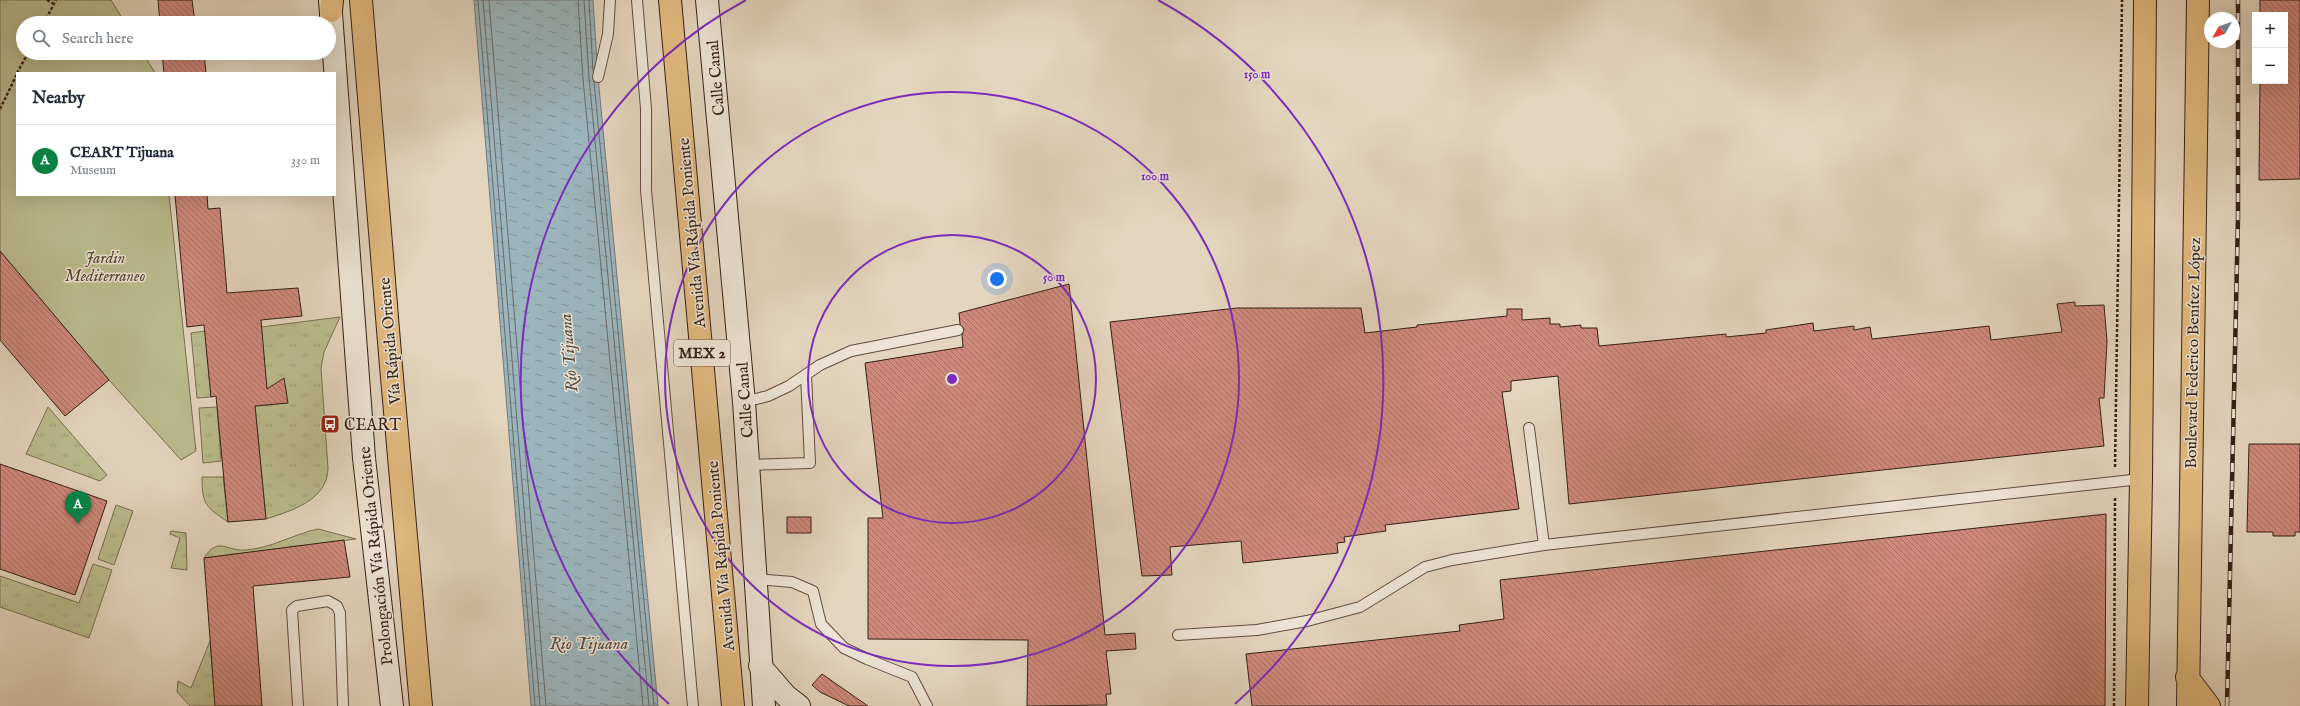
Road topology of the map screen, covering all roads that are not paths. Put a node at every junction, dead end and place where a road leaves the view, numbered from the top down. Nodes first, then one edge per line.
1 (361, 0) edge
2 (610, 0) edge
3 (637, 0) edge
4 (670, 0) edge
5 (707, 0) edge
6 (2145, 0) edge
7 (2198, 0) edge
8 (331, 4) edge
9 (332, 16) edge
10 (335, 60) edge
11 (336, 72) edge
12 (336, 73) edge
13 (598, 77) dead end
14 (958, 330) dead end
15 (806, 375) junction
16 (744, 402) junction
17 (1529, 428) dead end
18 (748, 465) junction
19 (2141, 479) junction
20 (1544, 545) junction
21 (755, 579) junction
22 (1178, 635) dead end
23 (760, 666) junction
24 (2188, 677) junction
25 (298, 706) edge
26 (343, 706) edge
27 (392, 706) edge
28 (421, 706) edge
29 (693, 706) edge
30 (733, 706) edge
31 (764, 706) edge
32 (799, 706) edge
33 (927, 706) edge
34 (2137, 706) edge
35 (2188, 706) edge
36 (2209, 706) edge

1 - 28 main road, Vía Rápida Oriente
2 - 13 lane
3 - 29 lane
4 - 30 main road, Avenida Vía Rápida Poniente / MEX 2
5 - 16 main road, Calle Canal
6 - 19 main road
7 - 24 main road, Boulevard Federico Benítez López
8 - 9 main road, Prolongación Vía Rápida Oriente
10 - 11 main road, Prolongación Vía Rápida Oriente
12 - 27 main road, Prolongación Vía Rápida Oriente
14 - 15 lane
15 - 16 lane
15 - 18 lane
16 - 18 main road, Calle Canal
17 - 20 lane
18 - 21 main road, Calle Canal
19 - 20 lane
19 - 34 main road
20 - 22 lane
21 - 23 main road, Calle Canal
21 - 33 lane
23 - 31 main road, Calle Canal
23 - 32 main road
24 - 35 main road, Boulevard Federico Benítez López
24 - 36 main road
25 - 26 lane

